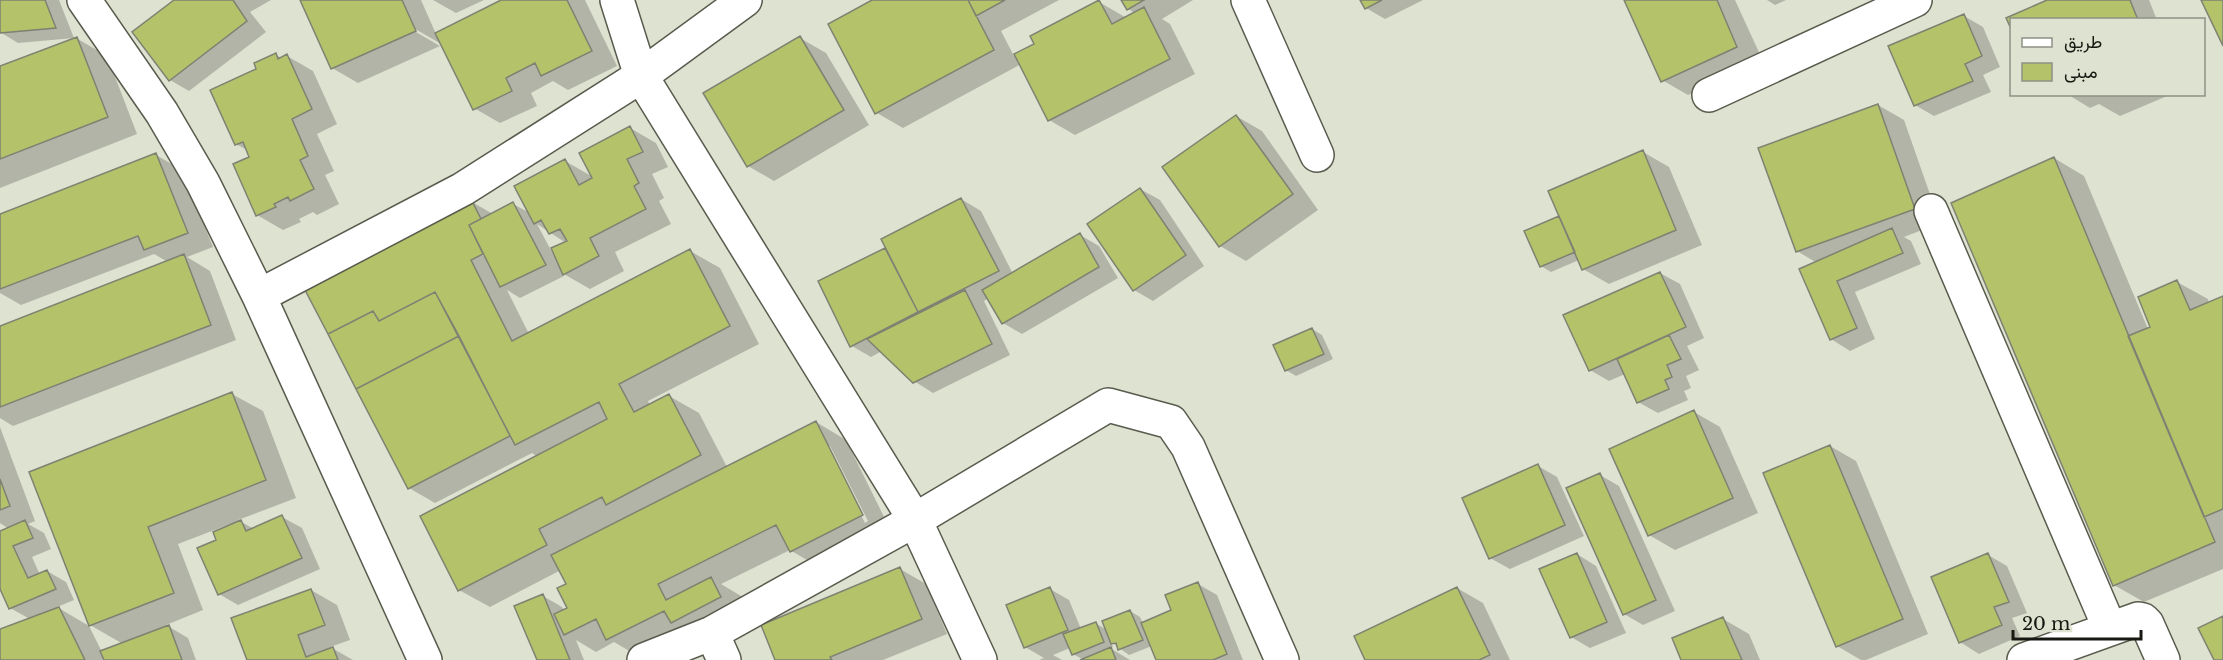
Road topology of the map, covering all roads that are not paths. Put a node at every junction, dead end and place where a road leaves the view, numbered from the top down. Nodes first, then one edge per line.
1 (84, 0) edge
2 (616, 0) edge
3 (745, 0) edge
4 (1248, 0) edge
5 (1915, 0) edge
6 (641, 76) junction
7 (1709, 95) dead end
8 (1317, 154) dead end
9 (1931, 212) dead end
10 (259, 296) junction
11 (915, 520) junction
12 (2110, 629) junction
13 (718, 647) edge
14 (425, 660) edge
15 (644, 660) edge
16 (980, 660) edge
17 (1282, 660) edge
18 (2024, 660) edge
19 (2163, 660) edge

1 - 10 street
2 - 6 street
3 - 6 street
4 - 8 street
5 - 7 street
6 - 10 street
6 - 11 street
9 - 12 street
10 - 14 street
11 - 13 street
11 - 16 street
11 - 17 street
12 - 18 street
12 - 19 street
13 - 15 street

